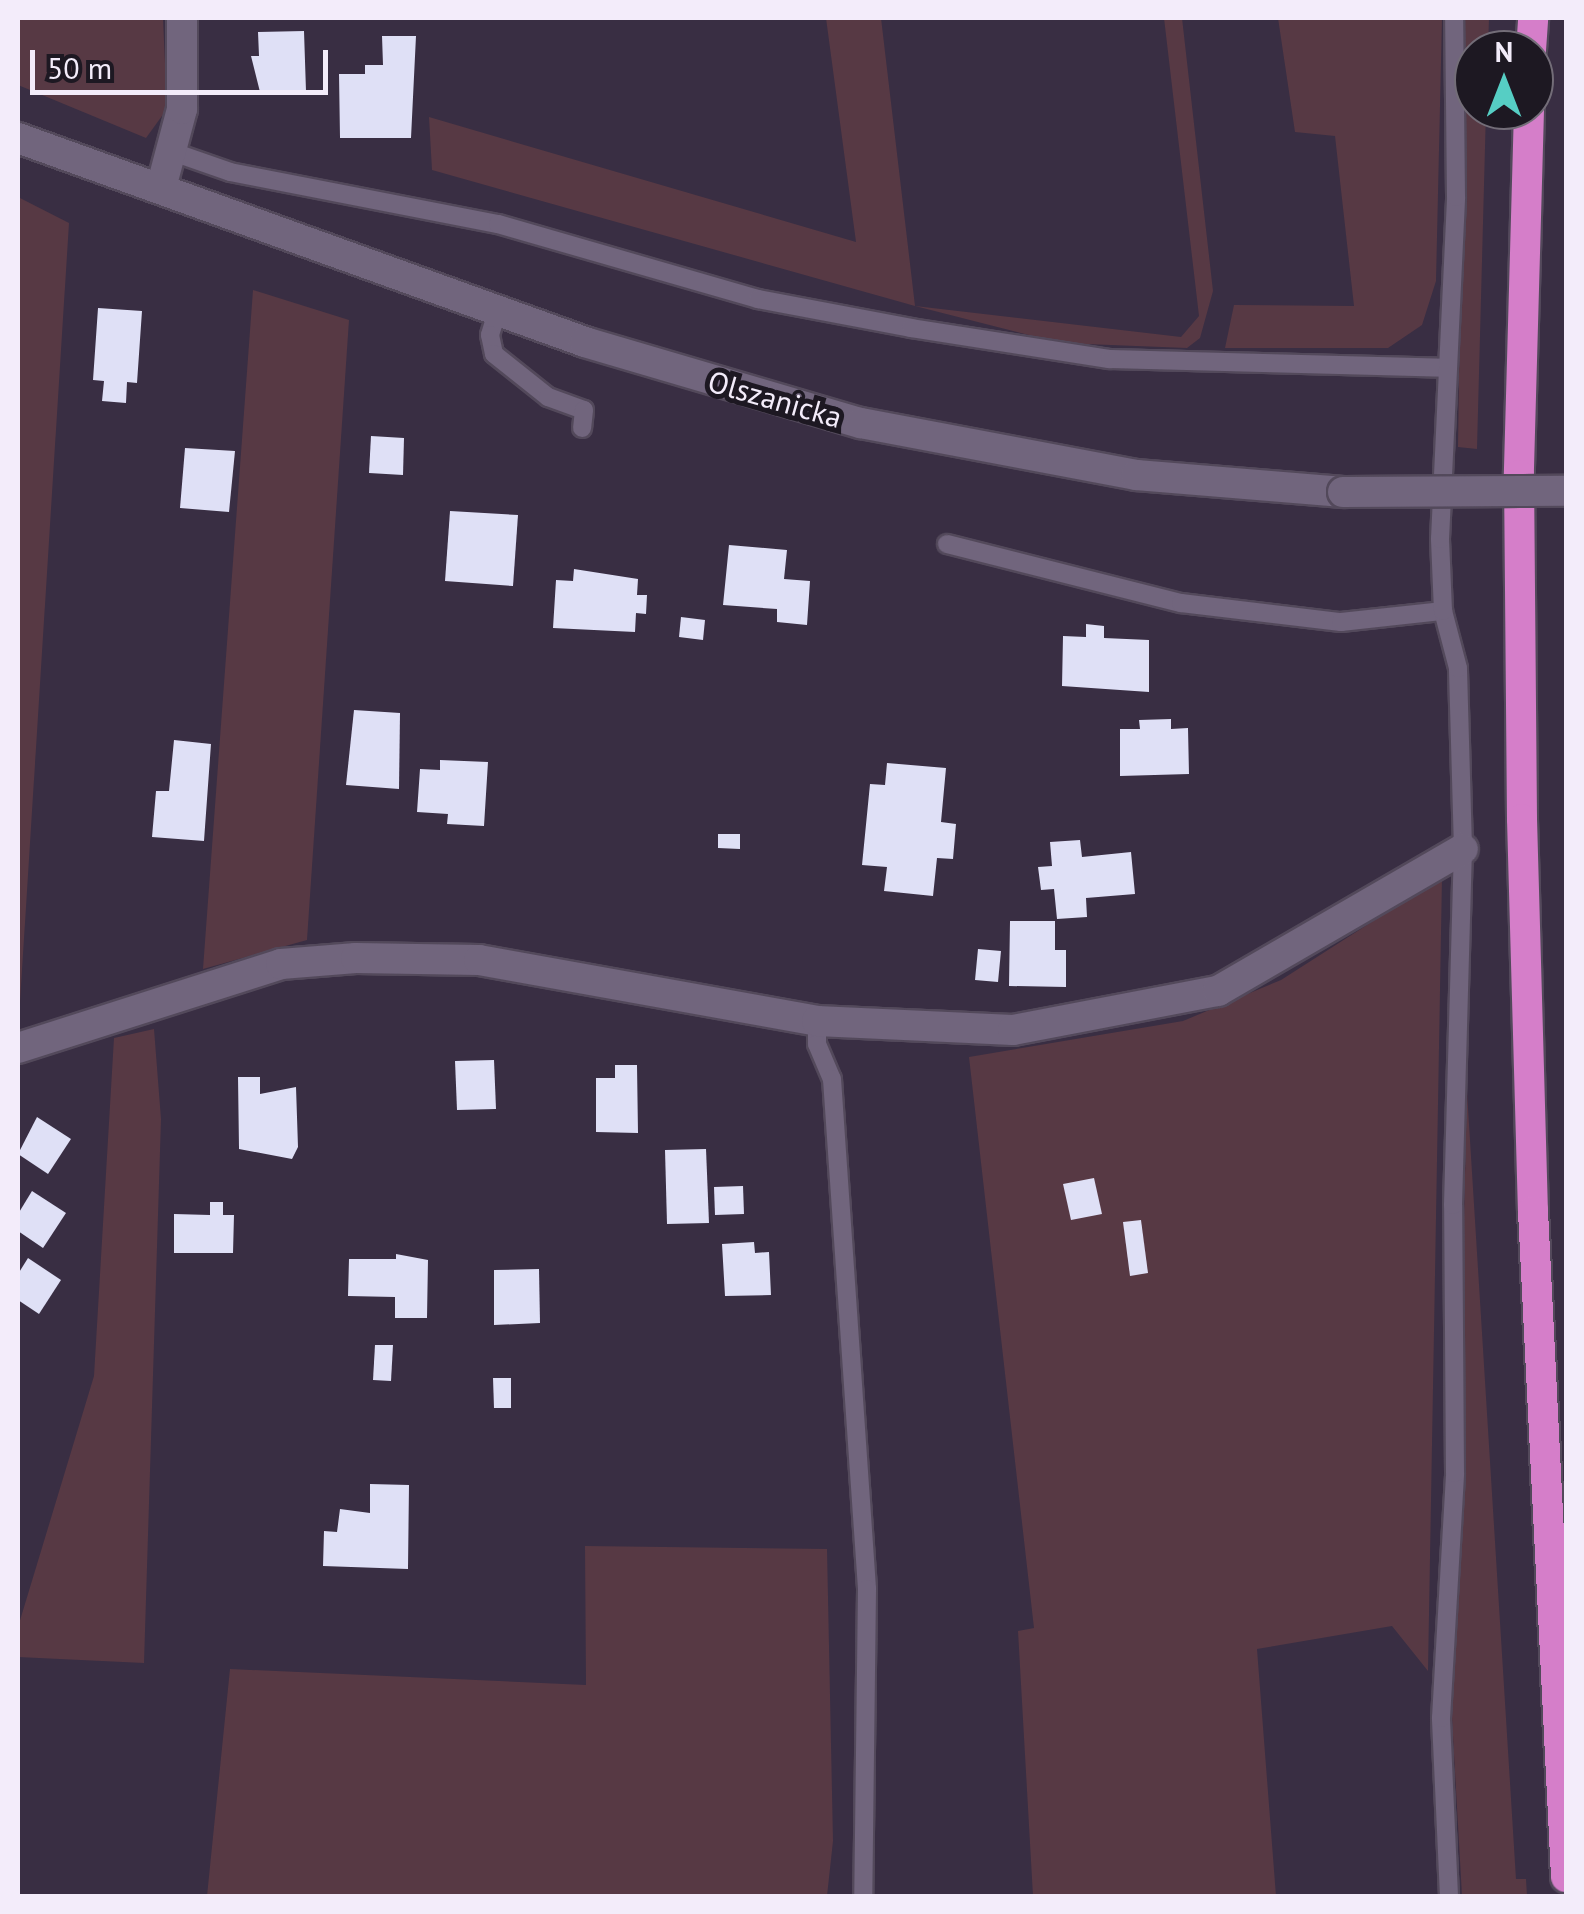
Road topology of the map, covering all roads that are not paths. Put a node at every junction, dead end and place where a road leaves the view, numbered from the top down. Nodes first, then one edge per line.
1 (182, 18) edge
2 (1454, 18) edge
3 (1528, 130) edge
4 (18, 138) edge
5 (173, 152) junction
6 (161, 188) junction
7 (496, 312) junction
8 (1445, 368) junction
9 (582, 428) dead end
10 (1566, 491) edge
11 (947, 544) dead end
12 (1442, 610) junction
13 (1463, 850) junction
14 (817, 1021) junction
15 (18, 1048) edge
16 (1566, 1877) edge
17 (864, 1896) edge
18 (1449, 1896) edge

1 - 5 street
2 - 8 lane
3 - 16 highway
4 - 6 street, Olszanicka
5 - 6 street
5 - 8 lane
6 - 7 street, Olszanicka
7 - 9 lane
7 - 10 street, Olszanicka, bridge
8 - 12 lane
11 - 12 lane
12 - 13 lane
13 - 14 street
13 - 18 lane
14 - 15 street
14 - 17 lane

